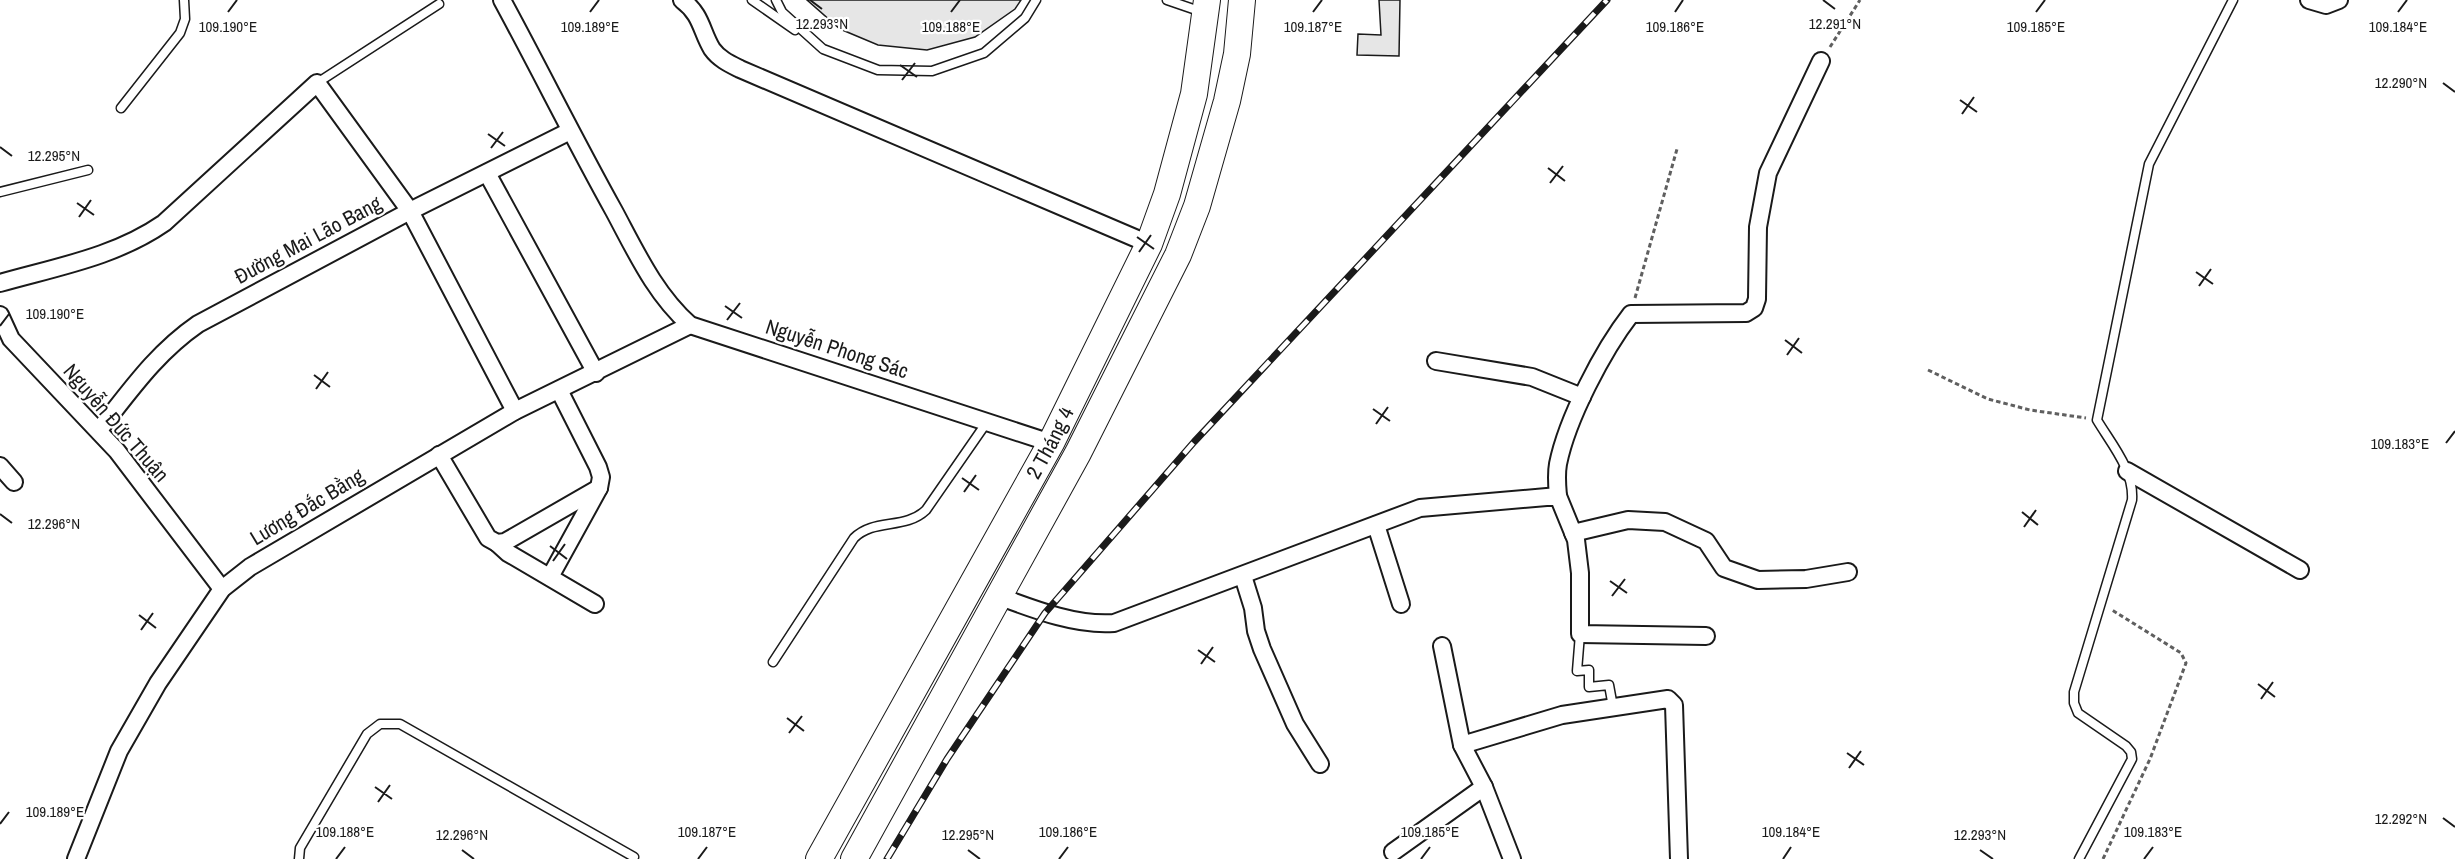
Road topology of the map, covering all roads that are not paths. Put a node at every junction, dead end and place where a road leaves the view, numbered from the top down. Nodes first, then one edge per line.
1 (184, 0) edge
2 (502, 0) edge
3 (682, 0) edge
4 (752, 0) edge
5 (776, 0) edge
6 (1036, 0) edge
7 (1167, 0) edge
8 (2232, 0) edge
9 (2309, 0) edge
10 (2339, 0) edge
11 (438, 4) dead end
12 (1206, 6) edge
13 (1241, 10) edge
14 (823, 49) junction
15 (1821, 61) road end
16 (317, 83) junction
17 (121, 108) dead end
18 (570, 131) junction
19 (88, 170) dead end
20 (487, 173) junction
21 (0, 192) edge
22 (410, 211) junction
23 (1149, 244) junction
24 (1178, 255) junction
25 (0, 283) edge
26 (0, 315) edge
27 (690, 325) junction
28 (1437, 361) dead end
29 (596, 373) junction
30 (559, 390) junction
31 (1582, 396) junction
32 (515, 411) junction
33 (987, 421) junction
34 (99, 430) junction
35 (1051, 443) junction
36 (1078, 453) junction
37 (439, 455) junction
38 (0, 466) edge
39 (2127, 471) junction
40 (14, 482) dead end
41 (599, 488) junction
42 (1558, 496) junction
43 (1376, 525) junction
44 (1573, 533) junction
45 (497, 543) junction
46 (2300, 570) dead end
47 (1848, 572) dead end
48 (1243, 576) junction
49 (550, 577) junction
50 (222, 589) junction
51 (998, 596) junction
52 (595, 604) dead end
53 (1401, 604) dead end
54 (1580, 634) junction
55 (1706, 636) dead end
56 (1442, 646) dead end
57 (773, 662) dead end
58 (1613, 707) junction
59 (1462, 746) junction
60 (1320, 764) dead end
61 (1484, 788) junction
62 (1393, 852) dead end
63 (634, 857) dead end
64 (76, 859) edge
65 (299, 859) edge
66 (819, 859) edge
67 (854, 859) edge
68 (1512, 859) edge
69 (1679, 859) edge
70 (2079, 859) edge

1 - 17 lane
2 - 18 street, Nguyễn Phong Sác
3 - 23 street
4 - 14 lane
5 - 14 lane
6 - 14 lane
7 - 12 lane
8 - 39 lane
9 - 10 street
11 - 16 lane
12 - 13 main road
12 - 23 main road, 2 Tháng 4
13 - 24 main road, 2 Tháng 4
15 - 31 street
16 - 22 street
16 - 25 street
18 - 20 street, Đường Mai Lão Bang
18 - 27 street, Nguyễn Phong Sác
19 - 21 lane
20 - 22 street, Đường Mai Lão Bang
20 - 29 street
22 - 32 street
22 - 34 street, Đường Mai Lão Bang
23 - 24 main road
23 - 35 main road, 2 Tháng 4
24 - 36 main road, 2 Tháng 4
26 - 34 street, Nguyễn Đức Thuận
27 - 29 street, Lương Đắc Bằng
27 - 33 street, Nguyễn Phong Sác
28 - 31 street
29 - 30 street, Lương Đắc Bằng
30 - 32 street, Lương Đắc Bằng
30 - 41 street
31 - 42 street
32 - 37 street, Lương Đắc Bằng
33 - 35 street, Nguyễn Phong Sác
33 - 57 lane
34 - 50 street, Nguyễn Đức Thuận
35 - 36 main road
35 - 66 main road, 2 Tháng 4
36 - 51 main road, 2 Tháng 4
37 - 45 street
37 - 50 street, Lương Đắc Bằng
38 - 40 street
39 - 46 street
39 - 70 lane
41 - 45 street
41 - 49 street
42 - 43 street
42 - 44 street
43 - 48 street
43 - 53 street
44 - 47 street
44 - 54 street
45 - 49 street
48 - 51 street
48 - 60 street
49 - 52 street
50 - 64 street, Lương Đắc Bằng
51 - 67 main road, 2 Tháng 4
54 - 55 street
54 - 58 lane
56 - 59 street
58 - 59 street
58 - 69 street
59 - 61 street
61 - 62 street
61 - 68 street
63 - 65 lane

